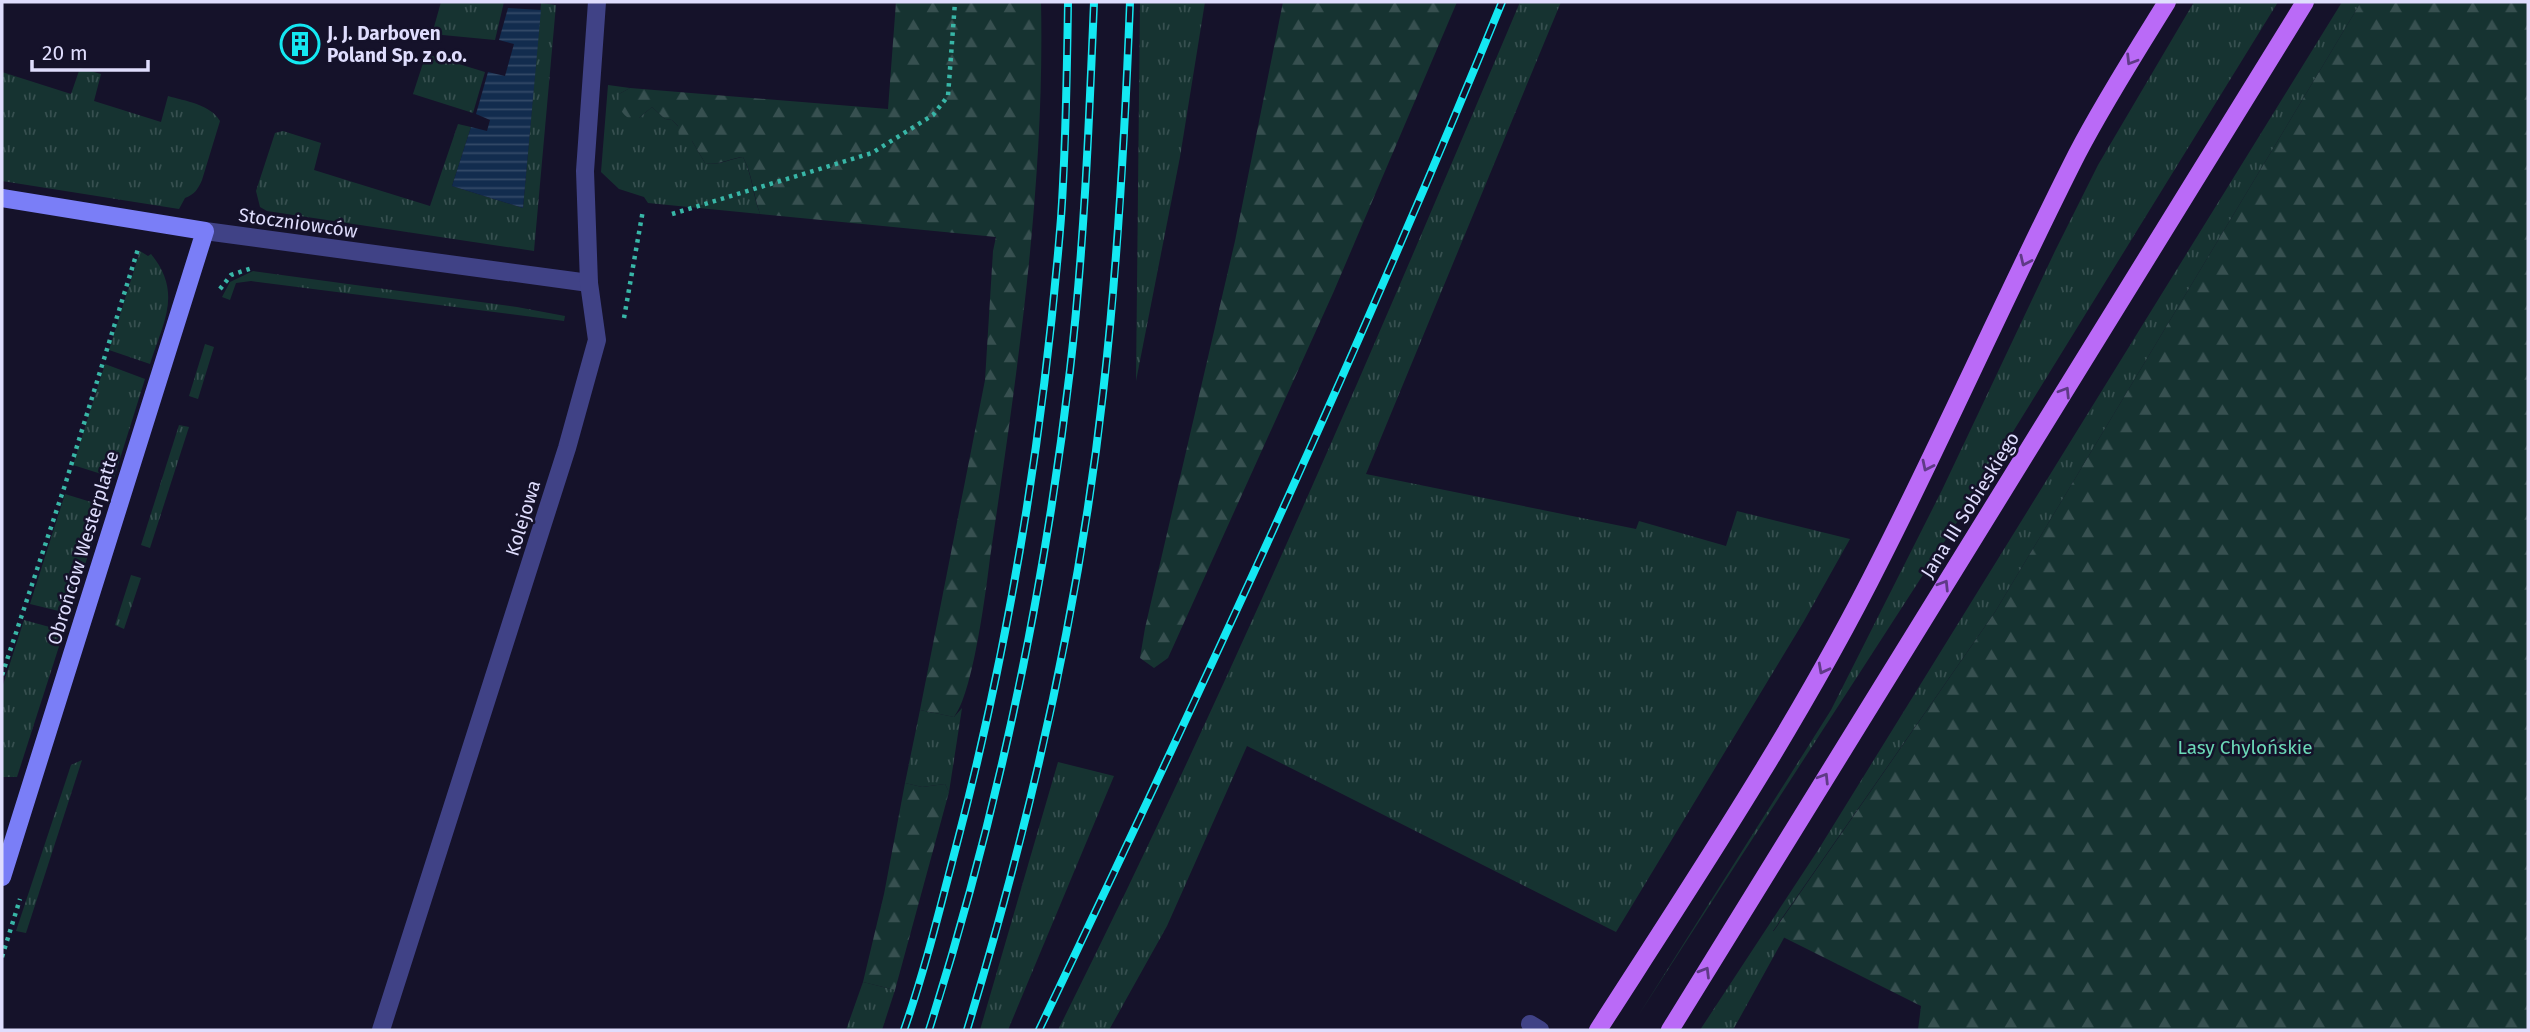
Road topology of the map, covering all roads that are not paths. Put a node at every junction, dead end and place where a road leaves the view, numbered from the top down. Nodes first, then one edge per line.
1 (597, 2) edge
2 (2167, 2) edge
3 (2305, 2) edge
4 (2, 198) edge
5 (205, 231) junction
6 (589, 283) junction
7 (2, 877) edge
8 (381, 1030) edge
9 (1598, 1030) edge
10 (1670, 1030) edge

1 - 6 street, Kolejowa
2 -> 9 main road
10 -> 3 main road, Jana III Sobieskiego
4 - 5 street, Stoczniowców
5 - 6 street, Stoczniowców
5 - 7 street, Obrońców Westerplatte
6 - 8 street, Kolejowa

